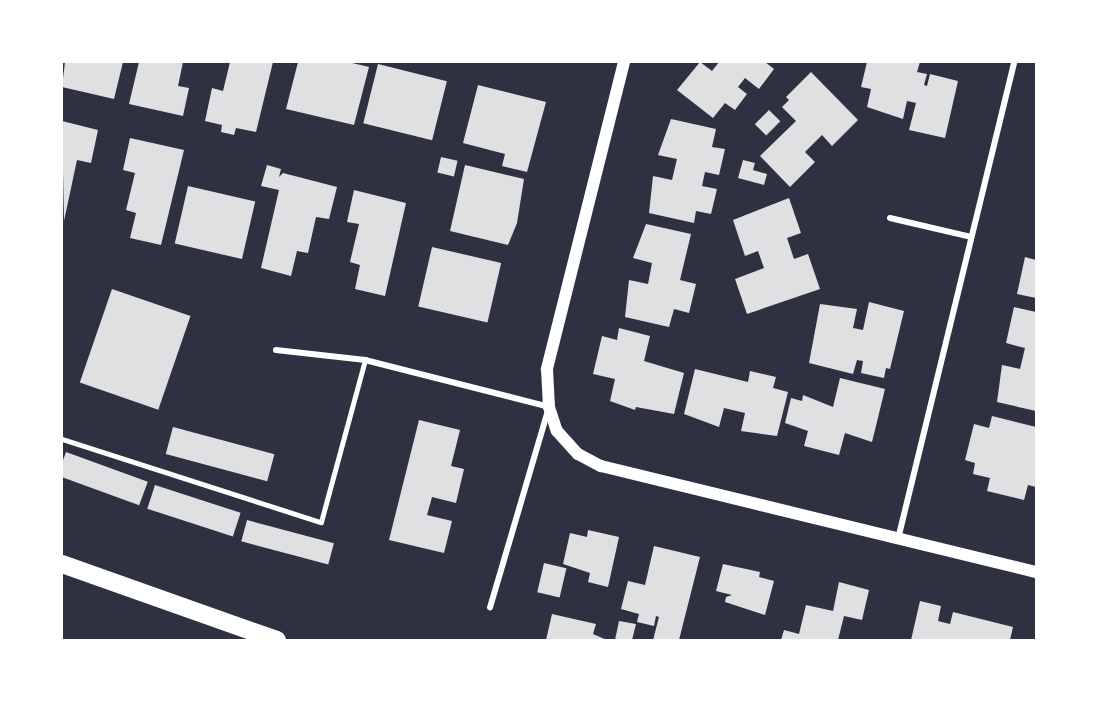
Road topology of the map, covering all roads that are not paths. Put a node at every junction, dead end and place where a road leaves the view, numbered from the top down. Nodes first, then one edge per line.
1 (624, 62) edge
2 (1014, 62) edge
3 (890, 218) dead end
4 (971, 237) junction
5 (276, 350) dead end
6 (365, 360) junction
7 (549, 407) junction
8 (62, 439) edge
9 (898, 541) junction
10 (62, 564) edge
11 (1036, 572) edge
12 (490, 608) dead end
13 (276, 640) edge

1 - 7 main road
2 - 4 street
3 - 4 street
4 - 9 street
5 - 6 street
6 - 7 street
6 - 8 lane
7 - 9 main road
7 - 12 street
9 - 11 main road
10 - 13 highway

